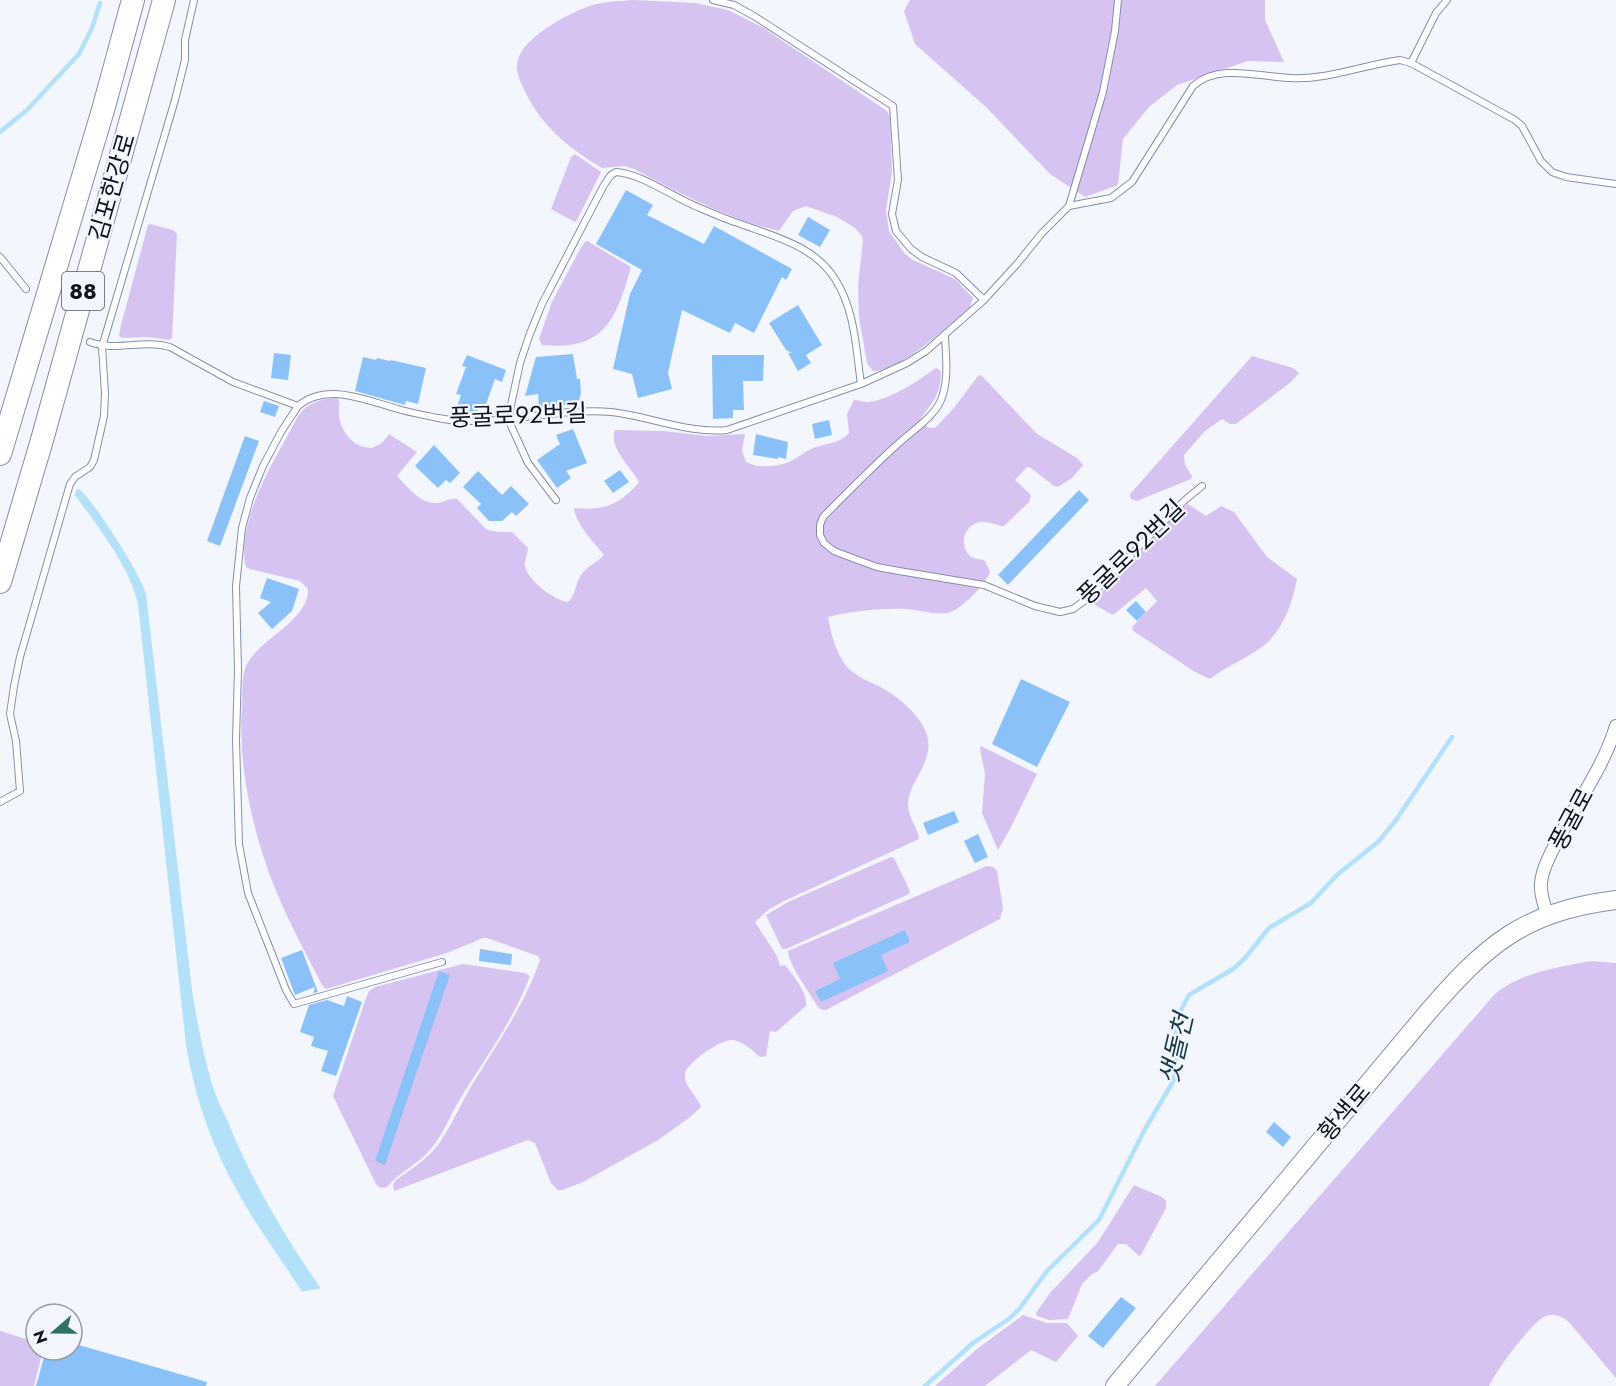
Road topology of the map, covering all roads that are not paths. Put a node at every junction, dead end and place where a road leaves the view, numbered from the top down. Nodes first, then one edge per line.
1 (134, 0) edge
2 (164, 0) edge
3 (194, 0) edge
4 (713, 0) edge
5 (1118, 0) edge
6 (1447, 0) edge
7 (1411, 63) junction
8 (1616, 184) edge
9 (1069, 206) junction
10 (0, 257) edge
11 (26, 289) dead end
12 (984, 300) junction
13 (945, 336) junction
14 (90, 342) dead end
15 (102, 347) junction
16 (861, 384) junction
17 (298, 406) junction
18 (508, 419) junction
19 (0, 454) edge
20 (1202, 486) dead end
21 (556, 500) dead end
22 (0, 582) edge
23 (1616, 726) edge
24 (0, 802) edge
25 (1616, 900) edge
26 (1547, 915) junction
27 (442, 962) dead end
28 (1115, 1386) edge

1 - 19 highway, 김포한강로 / 88
2 - 22 highway, 김포한강로 / 88
3 - 15 lane
4 - 12 lane
5 - 9 lane
6 - 7 lane
7 - 8 lane
7 - 9 lane
9 - 12 lane, 풍굴로92번길
10 - 11 lane
12 - 13 lane, 풍굴로92번길
13 - 16 lane, 풍굴로92번길
13 - 20 lane, 풍굴로92번길
14 - 15 lane
15 - 17 lane
15 - 24 lane
16 - 18 lane, 풍굴로92번길
16 - 18 lane
17 - 18 lane, 풍굴로92번길
17 - 27 lane
18 - 21 lane
23 - 26 street, 풍굴로
25 - 26 street, 황색로
26 - 28 street, 황색로

